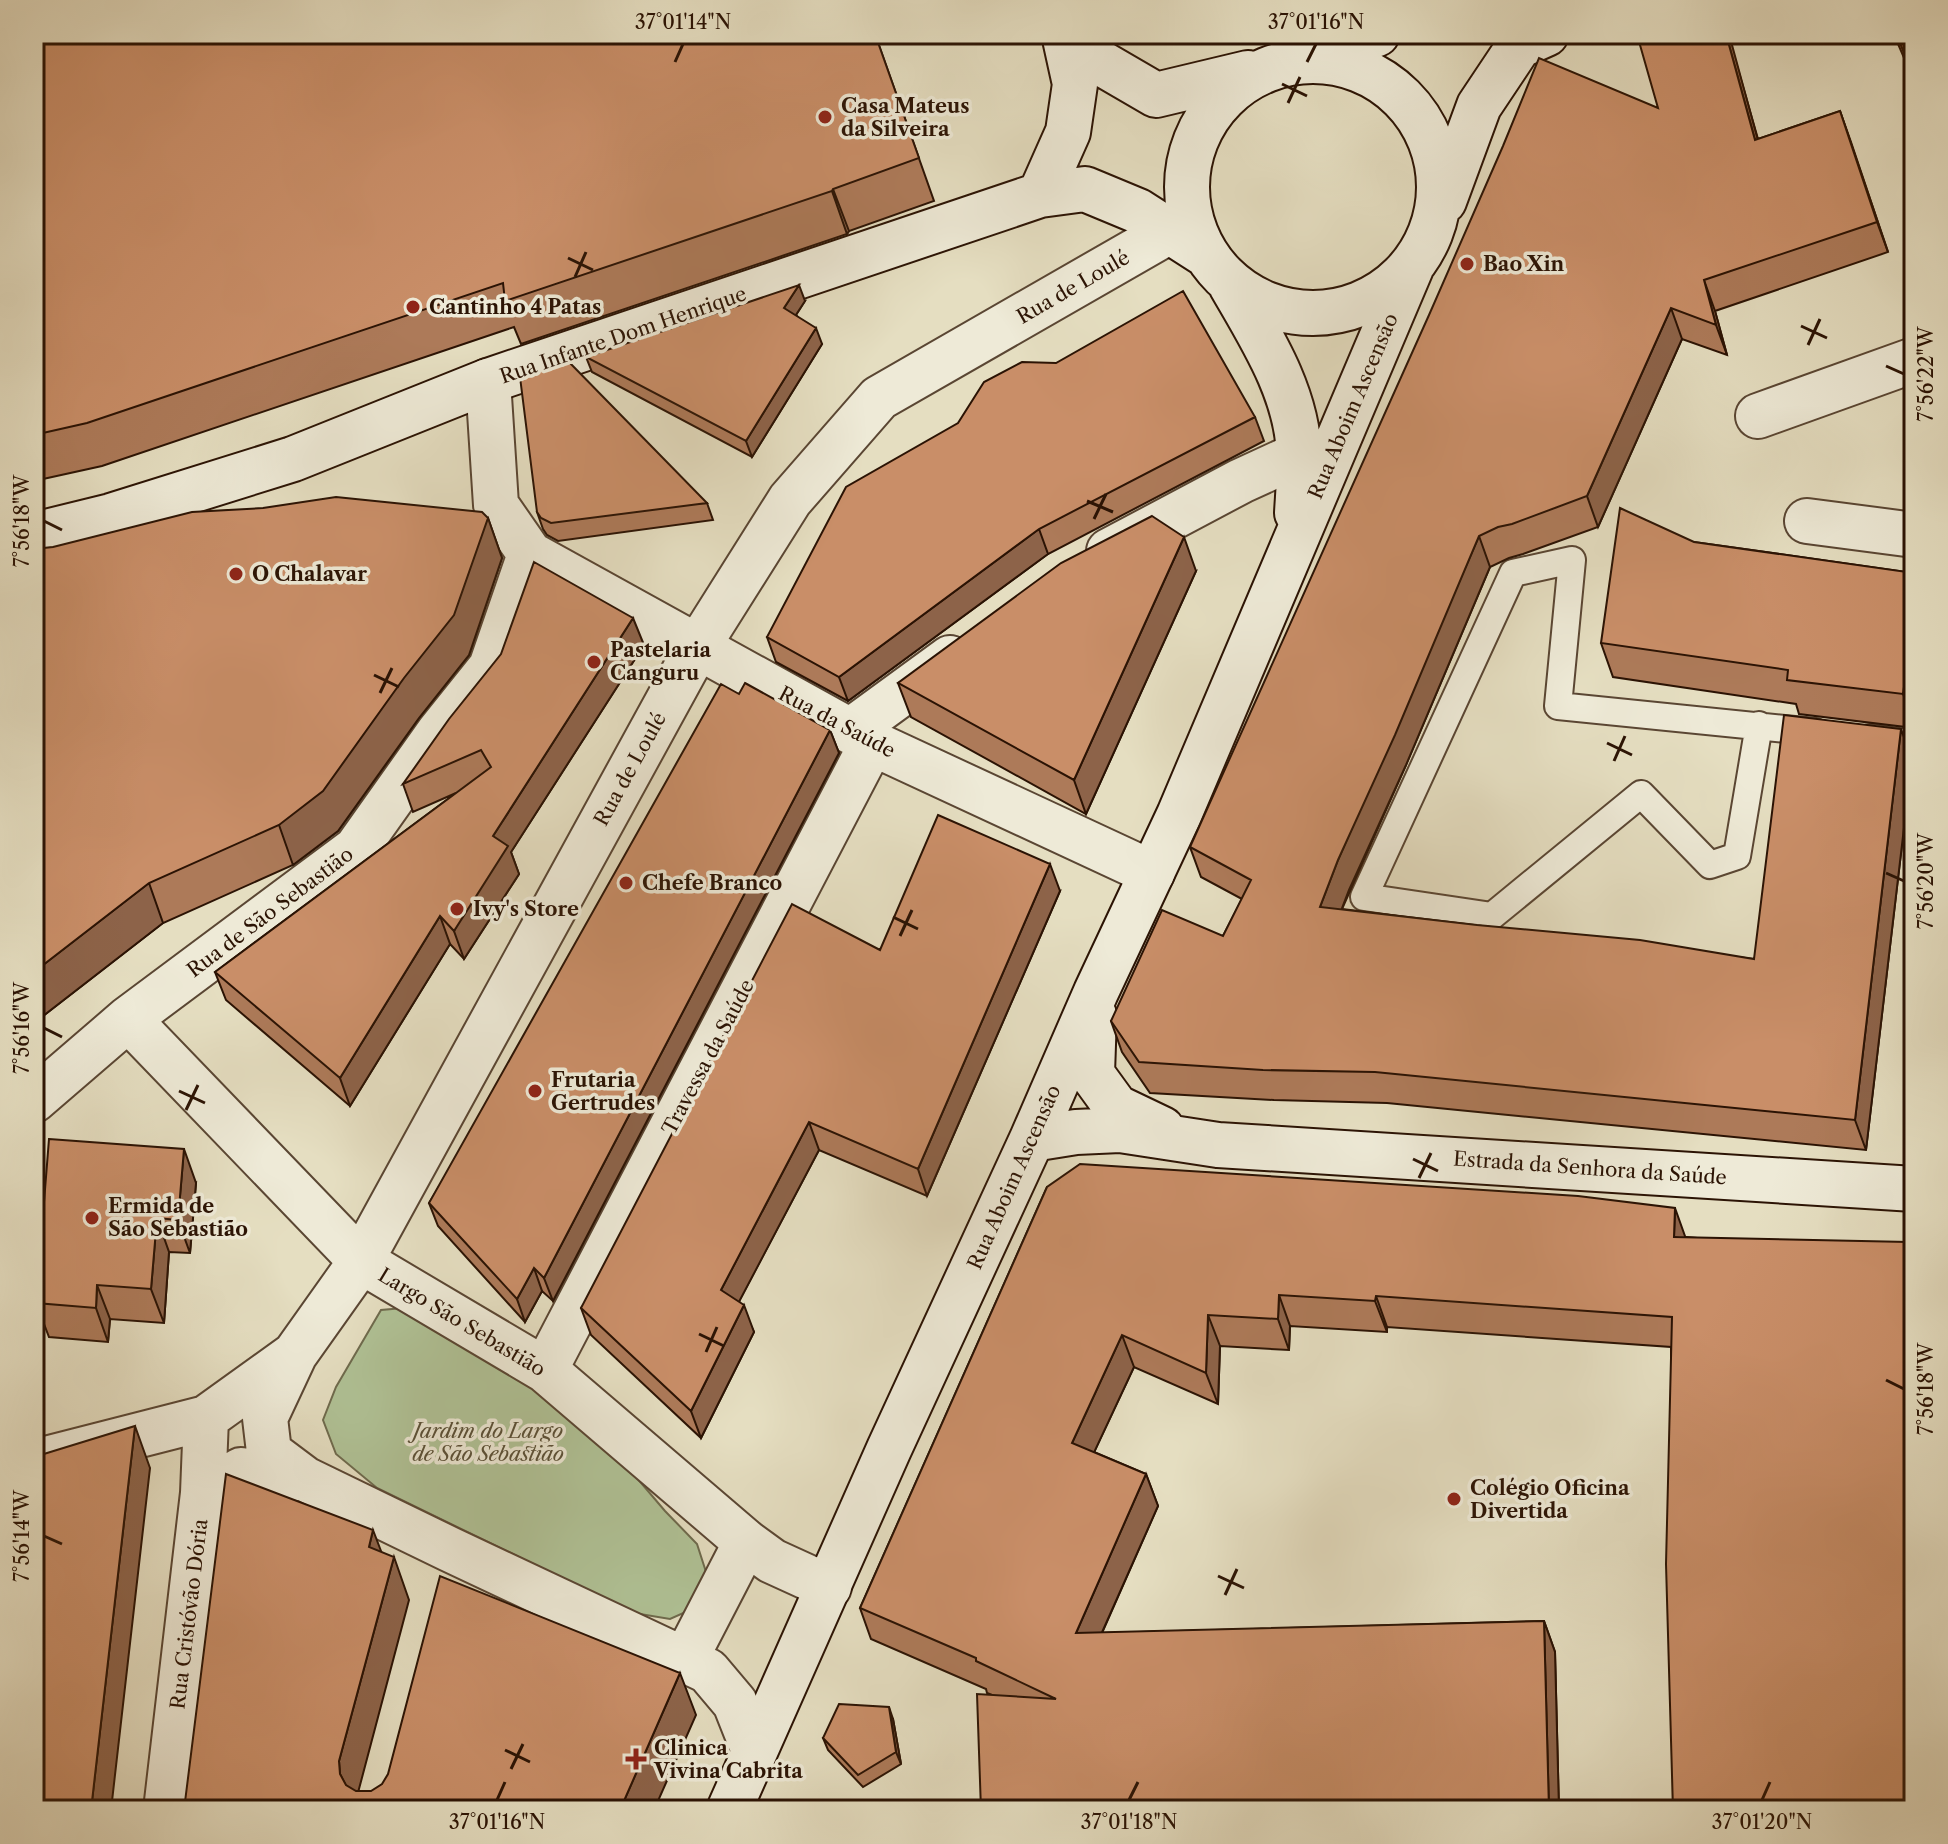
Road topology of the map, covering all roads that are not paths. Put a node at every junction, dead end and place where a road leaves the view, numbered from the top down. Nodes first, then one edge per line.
1 (1064, 34) edge
2 (1073, 34) edge
3 (1377, 34) edge
4 (1546, 34) edge
5 (1294, 62) junction
6 (1040, 195) junction
7 (1422, 251) junction
8 (1202, 256) junction
9 (1914, 360) edge
10 (488, 381) junction
11 (1758, 416) dead end
12 (1300, 454) junction
13 (1807, 521) dead end
14 (34, 535) edge
15 (1914, 535) edge
16 (1295, 544) junction
17 (530, 554) junction
18 (1074, 569) edge
19 (984, 633) edge
20 (698, 646) junction
21 (1759, 725) junction
22 (861, 737) junction
23 (1914, 744) edge
24 (1152, 873) junction
25 (1096, 992) junction
26 (128, 1019) junction
27 (34, 1100) edge
28 (1032, 1139) junction
29 (1218, 1145) junction
30 (1914, 1189) edge
31 (361, 1261) junction
32 (295, 1354) junction
33 (545, 1370) junction
34 (206, 1418) junction
35 (34, 1462) edge
36 (305, 1479) junction
37 (203, 1493) junction
38 (746, 1542) junction
39 (829, 1587) junction
40 (685, 1660) junction
41 (754, 1751) junction
42 (166, 1810) edge
43 (729, 1810) edge

1 - 6 street
2 - 5 street
3 - 5 street
4 - 7 street
5 - 7 street
5 - 8 street
6 - 8 street, Rua Infante Dom Henrique
6 - 10 street, Rua Infante Dom Henrique
7 - 8 street
7 - 16 street, Rua Aboim Ascensão
8 - 12 street, Rua Aboim Ascensão
8 - 20 street, Rua de Loulé
9 - 11 street
10 - 14 street, Rua Infante Dom Henrique
10 - 17 street
12 - 16 street, Rua Aboim Ascensão
12 - 18 street
13 - 15 street
16 - 24 street, Rua Aboim Ascensão
17 - 20 street, Rua da Saúde
17 - 26 street, Rua de São Sebastião
19 - 22 street
20 - 22 street, Rua da Saúde
20 - 31 street, Rua de Loulé
21 - 21 lane
21 - 23 lane
22 - 24 street, Rua da Saúde
22 - 33 street, Travessa da Saúde
24 - 25 street, Rua Aboim Ascensão
25 - 28 street, Rua Aboim Ascensão
25 - 29 street
26 - 27 street, Rua de São Sebastião
26 - 31 street, Largo São Sebastião
28 - 29 street
28 - 39 street, Rua Aboim Ascensão
29 - 30 street, Estrada da Senhora da Saúde
31 - 32 street, Rua de Loulé
31 - 33 street, Largo São Sebastião
32 - 34 street, Rua de Loulé
32 - 36 street
33 - 38 street, Largo São Sebastião
34 - 35 street
34 - 37 street, Rua Cristóvão Dória
36 - 37 street
36 - 40 street
37 - 42 street, Rua Cristóvão Dória
38 - 39 street, Largo São Sebastião
38 - 40 street
39 - 41 street, Rua Aboim Ascensão
40 - 41 street
41 - 43 street, Rua Aboim Ascensão

